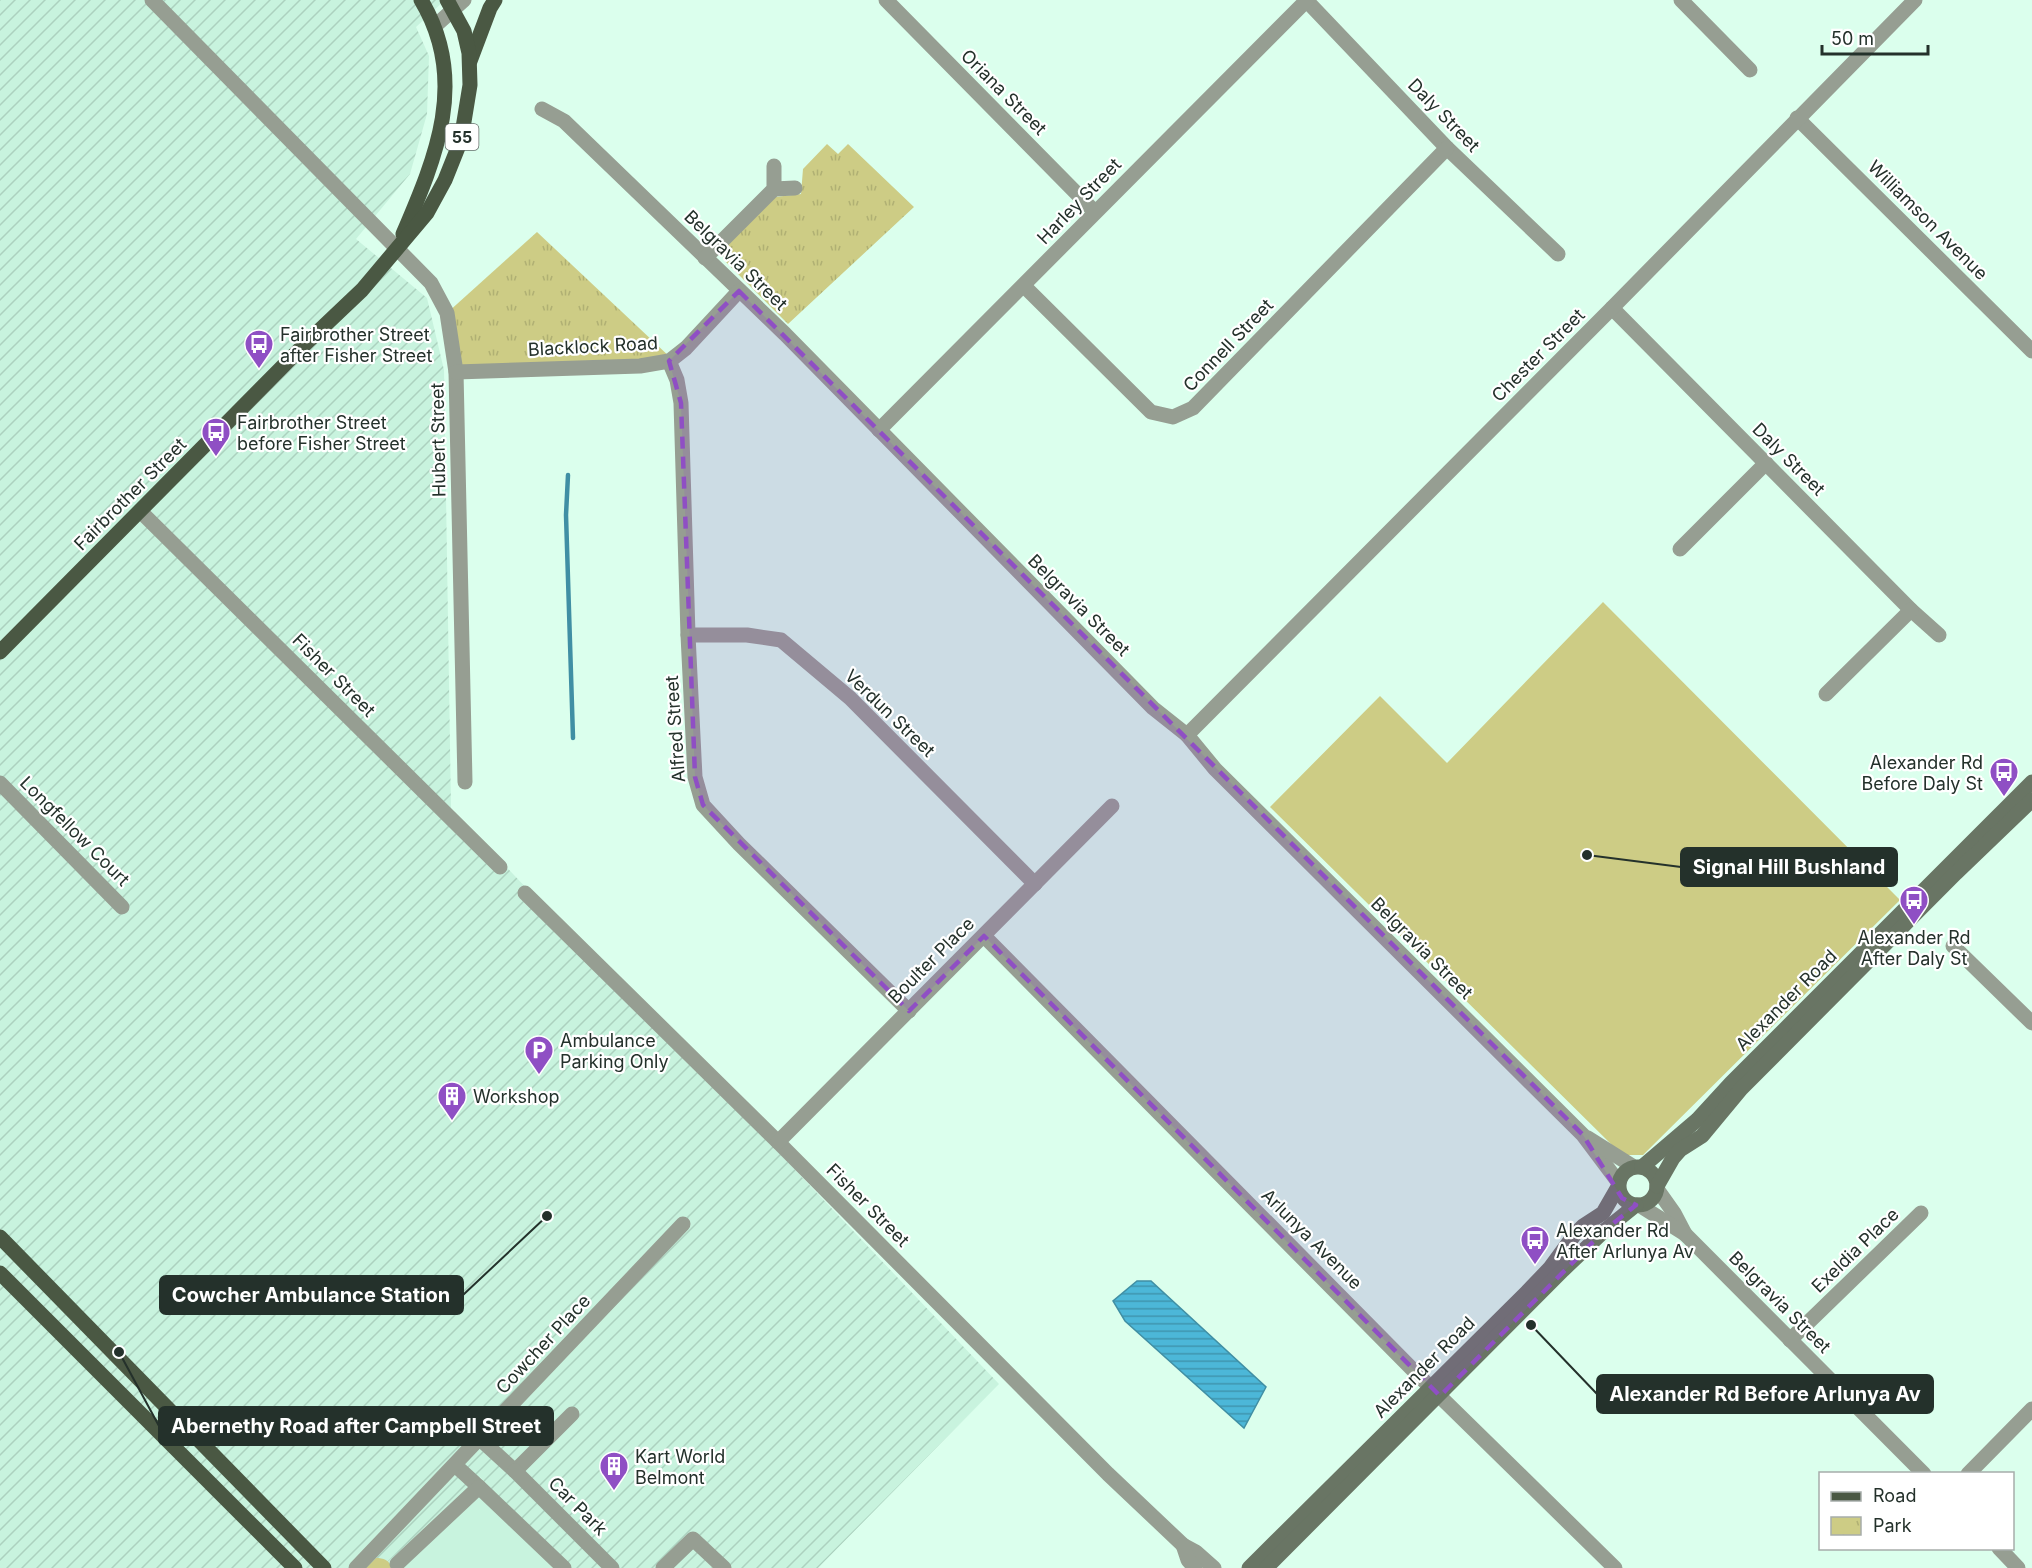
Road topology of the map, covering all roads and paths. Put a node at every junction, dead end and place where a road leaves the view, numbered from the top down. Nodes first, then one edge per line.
1 (152, 0) edge
2 (421, 0) edge
3 (495, 0) edge
4 (886, 0) edge
5 (1307, 0) edge
6 (1681, 0) edge
7 (1915, 0) edge
8 (455, 3) edge
9 (435, 26) junction
10 (469, 64) junction
11 (1750, 70) dead end
12 (542, 109) dead end
13 (1797, 118) junction
14 (1447, 148) junction
15 (774, 166) dead end
16 (795, 188) dead end
17 (774, 189) junction
18 (1095, 212) junction
19 (397, 248) junction
20 (1558, 254) dead end
21 (705, 258) junction
22 (1024, 285) junction
23 (740, 291) junction
24 (1612, 308) junction
25 (2032, 351) edge
26 (669, 362) junction
27 (456, 372) junction
28 (879, 430) junction
29 (1766, 463) junction
30 (140, 511) junction
31 (1680, 549) dead end
32 (1911, 610) junction
33 (688, 634) junction
34 (1939, 635) dead end
35 (0, 652) edge
36 (1826, 694) dead end
37 (1187, 735) junction
38 (465, 782) dead end
39 (2032, 782) edge
40 (0, 783) edge
41 (2032, 800) edge
42 (1112, 806) dead end
43 (500, 867) dead end
44 (1035, 884) junction
45 (525, 893) dead end
46 (122, 907) dead end
47 (984, 936) junction
48 (1953, 946) dead end
49 (909, 1011) junction
50 (2032, 1023) edge
51 (1583, 1135) junction
52 (778, 1142) junction
53 (1638, 1167) junction
54 (1618, 1185) junction
55 (1657, 1188) junction
56 (1637, 1205) junction
57 (1921, 1213) dead end
58 (683, 1224) dead end
59 (1685, 1234) junction
60 (0, 1237) edge
61 (0, 1273) edge
62 (1790, 1340) junction
63 (1435, 1391) junction
64 (2032, 1408) edge
65 (572, 1414) dead end
66 (480, 1439) junction
67 (455, 1465) junction
68 (515, 1471) junction
69 (1923, 1472) edge
70 (1969, 1472) edge
71 (479, 1487) junction
72 (1183, 1545) junction
73 (2001, 1550) edge
74 (397, 1564) dead end
75 (295, 1568) edge
76 (324, 1568) edge
77 (356, 1568) edge
78 (564, 1568) edge
79 (612, 1568) edge
80 (663, 1568) edge
81 (724, 1568) edge
82 (1195, 1568) edge
83 (1214, 1568) edge
84 (1249, 1568) edge
85 (1266, 1568) edge
86 (1615, 1568) edge
87 (2018, 1568) edge

1 - 19 street, Hubert Street
2 - 9 main road, 55
3 - 10 main road
4 - 18 street, Oriana Street
5 - 14 street, Daly Street
5 - 18 street, Harley Street
6 - 11 street
7 - 13 street, Chester Street
8 - 9 street
8 - 10 main road, Fairbrother Street / 55
9 - 19 main road, 55
10 - 19 main road, Fairbrother Street / 55
12 - 21 street, Belgravia Street
13 - 24 street, Chester Street
13 - 25 street, Williamson Avenue
14 - 20 street, Daly Street
14 - 22 street, Connell Street
15 - 17 street
16 - 17 street
17 - 21 street
18 - 22 street, Harley Street
19 - 27 street, Hubert Street
19 - 30 main road, Fairbrother Street / 55
21 - 23 street, Belgravia Street
22 - 28 street, Harley Street
23 - 26 street, Blacklock Road
23 - 28 street, Belgravia Street
24 - 29 street, Daly Street
24 - 37 street, Chester Street
26 - 27 street, Blacklock Road
26 - 33 street, Alfred Street
27 - 38 street, Hubert Street
28 - 37 street, Belgravia Street
29 - 31 street
29 - 32 street, Daly Street
30 - 35 main road, Fairbrother Street / 55
30 - 43 street, Fisher Street
32 - 34 street, Daly Street
32 - 36 street
33 - 44 street, Verdun Street
33 - 49 street, Alfred Street
37 - 51 street, Belgravia Street
39 - 53 main road, Alexander Road
40 - 46 street, Longfellow Court
41 - 55 main road, Alexander Road
42 - 44 street, Boulter Place
44 - 47 street, Boulter Place
45 - 52 street, Fisher Street
47 - 49 street, Boulter Place
47 - 63 street, Arlunya Avenue
48 - 50 street
49 - 52 street, Boulter Place
51 - 53 street, Belgravia Street
51 - 54 street, Belgravia Street
52 - 72 street, Fisher Street
53 - 54 main road
53 - 55 main road
54 - 56 main road
54 - 63 main road, Alexander Road
55 - 56 main road
55 - 59 street, Belgravia Street
56 - 59 street, Belgravia Street
56 - 63 main road, Alexander Road
57 - 62 street, Exeldia Place
58 - 66 street, Cowcher Place
59 - 62 street, Belgravia Street
60 - 76 main road
61 - 75 main road
62 - 69 street, Belgravia Street
63 - 84 main road, Alexander Road
63 - 85 main road, Alexander Road
63 - 86 street, Arlunya Avenue
64 - 70 street
65 - 68 street
66 - 67 street, Cowcher Place
66 - 68 street, Car Park
67 - 71 street
67 - 77 street, Cowcher Place
68 - 79 street, Car Park
71 - 74 street
71 - 78 street
72 - 82 street, Fisher Street
72 - 83 street, Fisher Street
73 - 87 street
80 - 81 street

